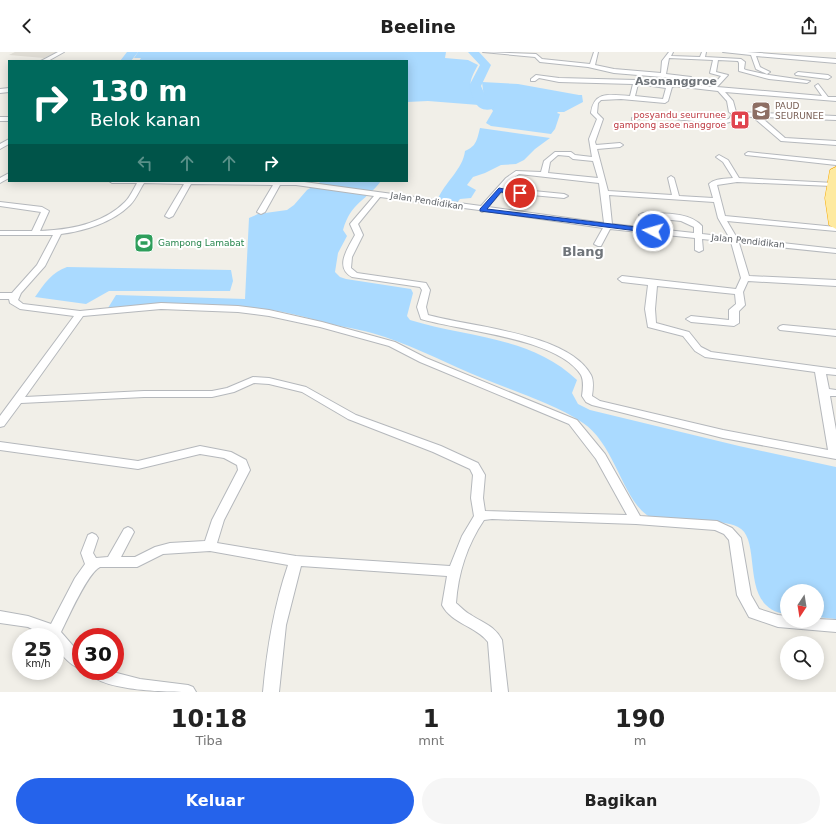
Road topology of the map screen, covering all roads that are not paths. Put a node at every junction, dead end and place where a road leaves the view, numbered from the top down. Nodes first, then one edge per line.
1 (62, 52) edge
2 (485, 52) edge
3 (596, 52) edge
4 (725, 52) edge
5 (670, 54) edge
6 (753, 54) junction
7 (704, 55) edge
8 (816, 58) junction
9 (716, 59) junction
10 (46, 60) edge
11 (550, 61) junction
12 (836, 61) edge
13 (820, 64) dead end
14 (590, 65) junction
15 (583, 70) dead end
16 (824, 70) dead end
17 (765, 73) junction
18 (663, 75) junction
19 (791, 76) junction
20 (807, 81) dead end
21 (636, 82) junction
22 (689, 86) junction
23 (669, 87) junction
24 (822, 88) dead end
25 (717, 89) junction
26 (632, 98) junction
27 (826, 98) junction
28 (836, 98) edge
29 (665, 101) junction
30 (671, 105) dead end
31 (735, 114) junction
32 (755, 114) junction
33 (836, 118) edge
34 (634, 119) dead end
35 (836, 144) edge
36 (620, 145) dead end
37 (593, 147) junction
38 (748, 154) dead end
39 (719, 156) dead end
40 (598, 159) junction
41 (836, 163) edge
42 (836, 170) edge
43 (544, 174) junction
44 (6, 175) edge
45 (671, 178) dead end
46 (737, 180) junction
47 (0, 181) edge
48 (602, 181) junction
49 (142, 182) joint
50 (235, 182) edge
51 (278, 182) edge
52 (188, 183) junction
53 (310, 183) edge
54 (832, 184) junction
55 (499, 190) junction
56 (605, 193) junction
57 (377, 194) junction
58 (564, 196) dead end
59 (676, 197) junction
60 (716, 200) junction
61 (0, 204) edge
62 (482, 210) junction
63 (261, 212) dead end
64 (643, 215) dead end
65 (169, 216) dead end
66 (722, 218) junction
67 (836, 225) edge
68 (608, 226) junction
69 (836, 229) edge
70 (58, 232) junction
71 (0, 233) edge
72 (35, 233) junction
73 (699, 236) junction
74 (734, 239) junction
75 (598, 244) dead end
76 (699, 250) dead end
77 (836, 250) edge
78 (745, 278) junction
79 (622, 279) dead end
80 (653, 283) junction
81 (836, 284) edge
82 (739, 292) junction
83 (0, 296) edge
84 (14, 296) junction
85 (80, 314) junction
86 (692, 319) dead end
87 (783, 328) dead end
88 (836, 332) edge
89 (820, 370) junction
90 (836, 372) edge
91 (824, 392) junction
92 (836, 393) edge
93 (19, 400) junction
94 (0, 424) edge
95 (0, 446) edge
96 (836, 455) edge
97 (480, 516) junction
98 (636, 520) junction
99 (128, 532) dead end
100 (92, 538) dead end
101 (210, 546) junction
102 (296, 561) junction
103 (112, 562) junction
104 (92, 565) junction
105 (455, 571) junction
106 (0, 616) edge
107 (836, 626) edge
108 (45, 628) edge
109 (56, 628) edge
110 (64, 645) edge
111 (72, 653) edge
112 (119, 680) edge
113 (188, 692) edge
114 (271, 692) edge
115 (500, 692) edge

1 - 10 street
2 - 11 street
3 - 14 street
4 - 6 street
5 - 7 street
5 - 18 street
6 - 8 street
6 - 17 street
7 - 9 street
8 - 12 street
8 - 13 street
9 - 17 street
9 - 25 street
11 - 14 street
11 - 21 street
14 - 15 street
14 - 18 street
16 - 19 street
17 - 19 street
18 - 22 street
19 - 20 street
21 - 23 street
21 - 26 street
22 - 23 street
22 - 25 street
23 - 29 street
24 - 27 street
25 - 27 street
25 - 31 street
26 - 29 street
26 - 37 street
27 - 28 street
29 - 30 street
31 - 32 street
31 - 34 street
32 - 33 street
32 - 35 street
36 - 37 street
37 - 40 street
38 - 41 street
39 - 46 street
40 - 43 street
40 - 48 street
42 - 54 highway
43 - 48 street
43 - 55 street
44 - 47 street
45 - 59 street
46 - 54 street
46 - 60 street
48 - 56 street
49 - 52 street, Jalan Pendidikan
49 - 70 street
50 - 51 street, Jalan Pendidikan
50 - 52 street, Jalan Pendidikan
51 - 53 street, Jalan Pendidikan
51 - 63 street
52 - 65 street
53 - 57 street, Jalan Pendidikan
54 - 67 highway
55 - 58 street
55 - 62 street
56 - 59 street
56 - 68 street
57 - 62 street, Jalan Pendidikan
57 - 96 street
59 - 60 street
60 - 66 street
61 - 72 street
62 - 68 street, Jalan Pendidikan
64 - 73 street
66 - 69 street
66 - 74 street
68 - 73 street, Jalan Pendidikan
68 - 75 street
70 - 72 street
70 - 84 street
71 - 72 street
73 - 74 street, Jalan Pendidikan
73 - 76 street
74 - 77 street, Jalan Pendidikan
74 - 78 street
78 - 81 street
78 - 82 street
79 - 80 street
80 - 82 street
80 - 89 street
82 - 86 street
83 - 84 street
84 - 85 street
85 - 93 street
85 - 98 street
87 - 88 street
89 - 90 street
89 - 91 street
91 - 92 street
91 - 96 street
93 - 94 street
93 - 97 street
95 - 101 street
97 - 98 street
97 - 105 street
98 - 107 street
99 - 103 street
100 - 104 street
101 - 102 street
101 - 103 street
102 - 105 street
102 - 114 street
103 - 104 street
104 - 109 street
105 - 115 street
106 - 108 street
110 - 111 street
112 - 113 street

